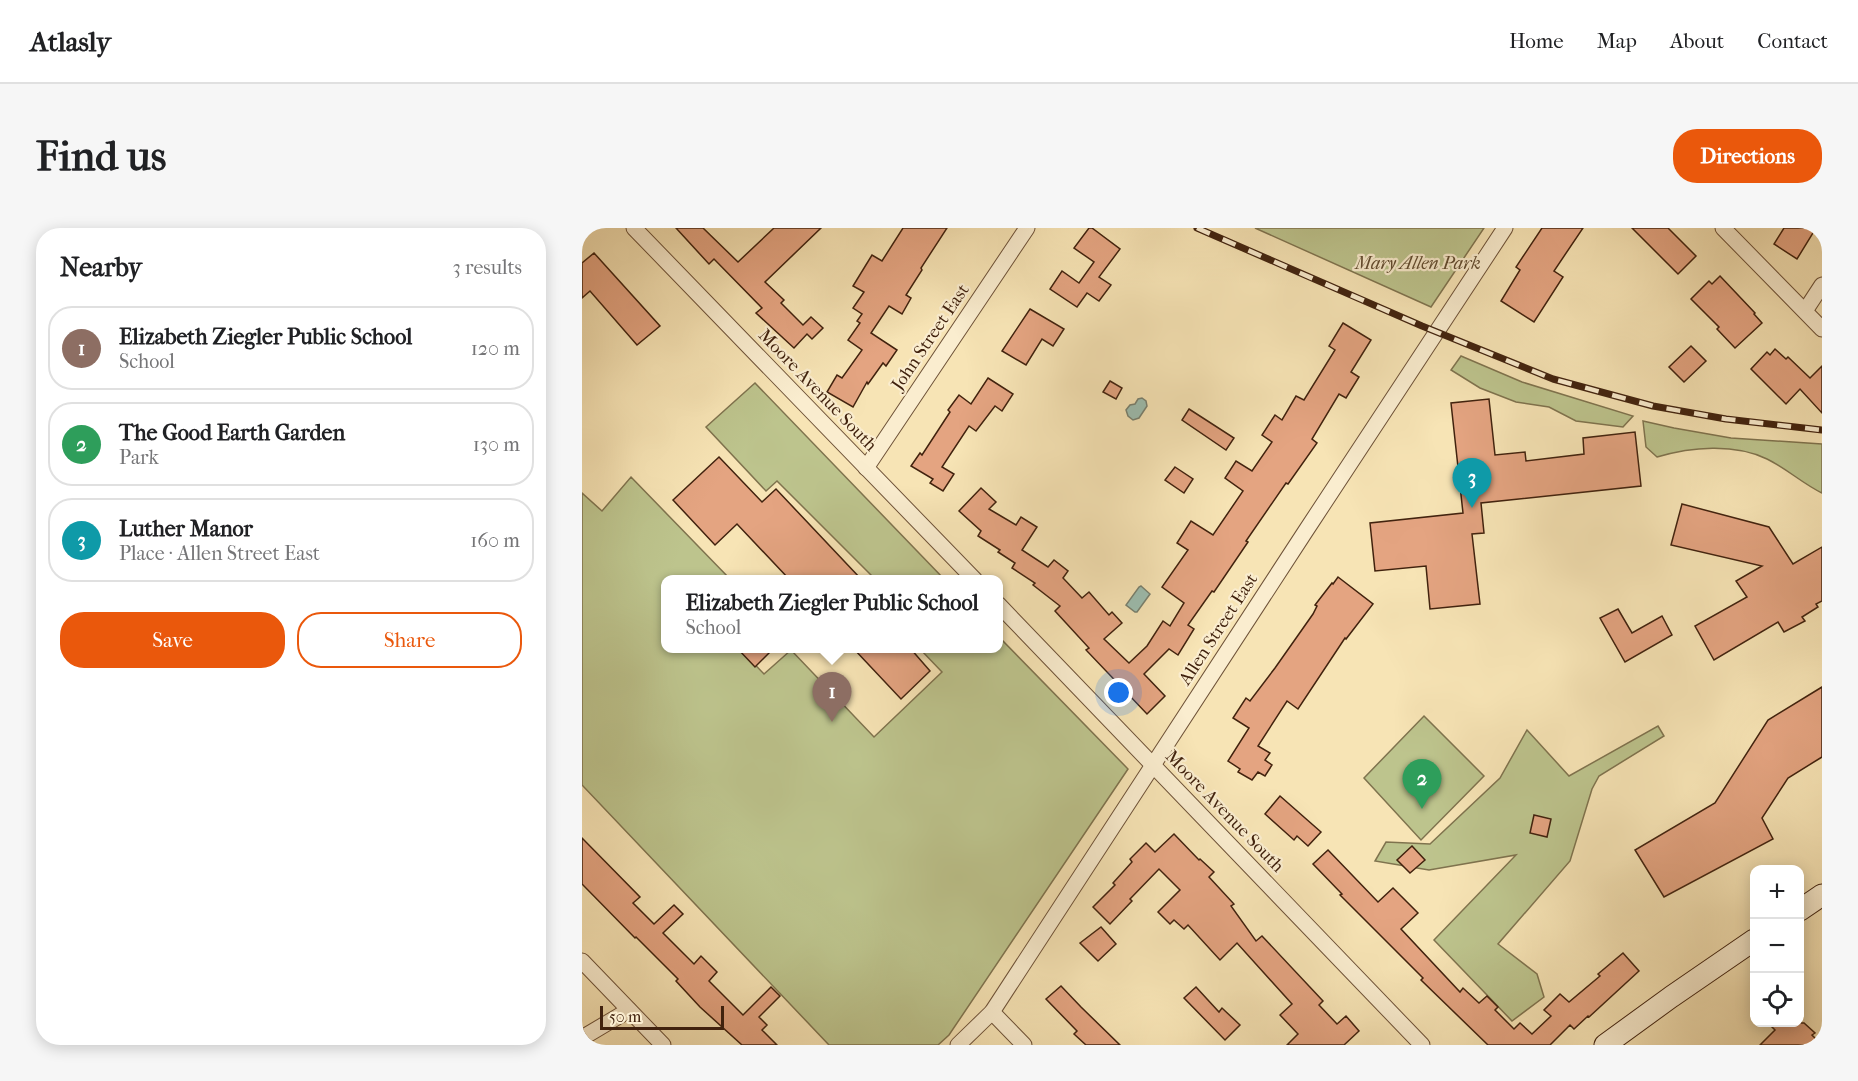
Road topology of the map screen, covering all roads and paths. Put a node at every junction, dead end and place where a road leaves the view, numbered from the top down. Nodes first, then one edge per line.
1 (634, 228) edge
2 (1026, 228) edge
3 (1505, 228) edge
4 (1723, 228) edge
5 (1822, 285) edge
6 (1805, 311) junction
7 (1822, 328) edge
8 (866, 468) junction
9 (971, 575) edge
10 (1003, 608) edge
11 (1152, 764) junction
12 (1822, 895) edge
13 (1804, 907) edge
14 (1750, 943) edge
15 (582, 961) edge
16 (629, 1010) junction
17 (992, 1012) junction
18 (582, 1038) edge
19 (663, 1045) edge
20 (958, 1045) edge
21 (1024, 1045) edge
22 (1422, 1045) edge
23 (1605, 1045) edge

1 - 8 street, Moore Avenue South
2 - 8 street, John Street East
3 - 11 street, Allen Street East
4 - 6 street
5 - 6 street
6 - 7 street
8 - 9 street, Moore Avenue South
10 - 11 street, Moore Avenue South
11 - 17 street, Allen Street East
11 - 22 street, Moore Avenue South
12 - 13 main road
14 - 23 main road
15 - 16 street
16 - 18 street
16 - 19 street
17 - 20 street, Allen Street East
17 - 21 street

